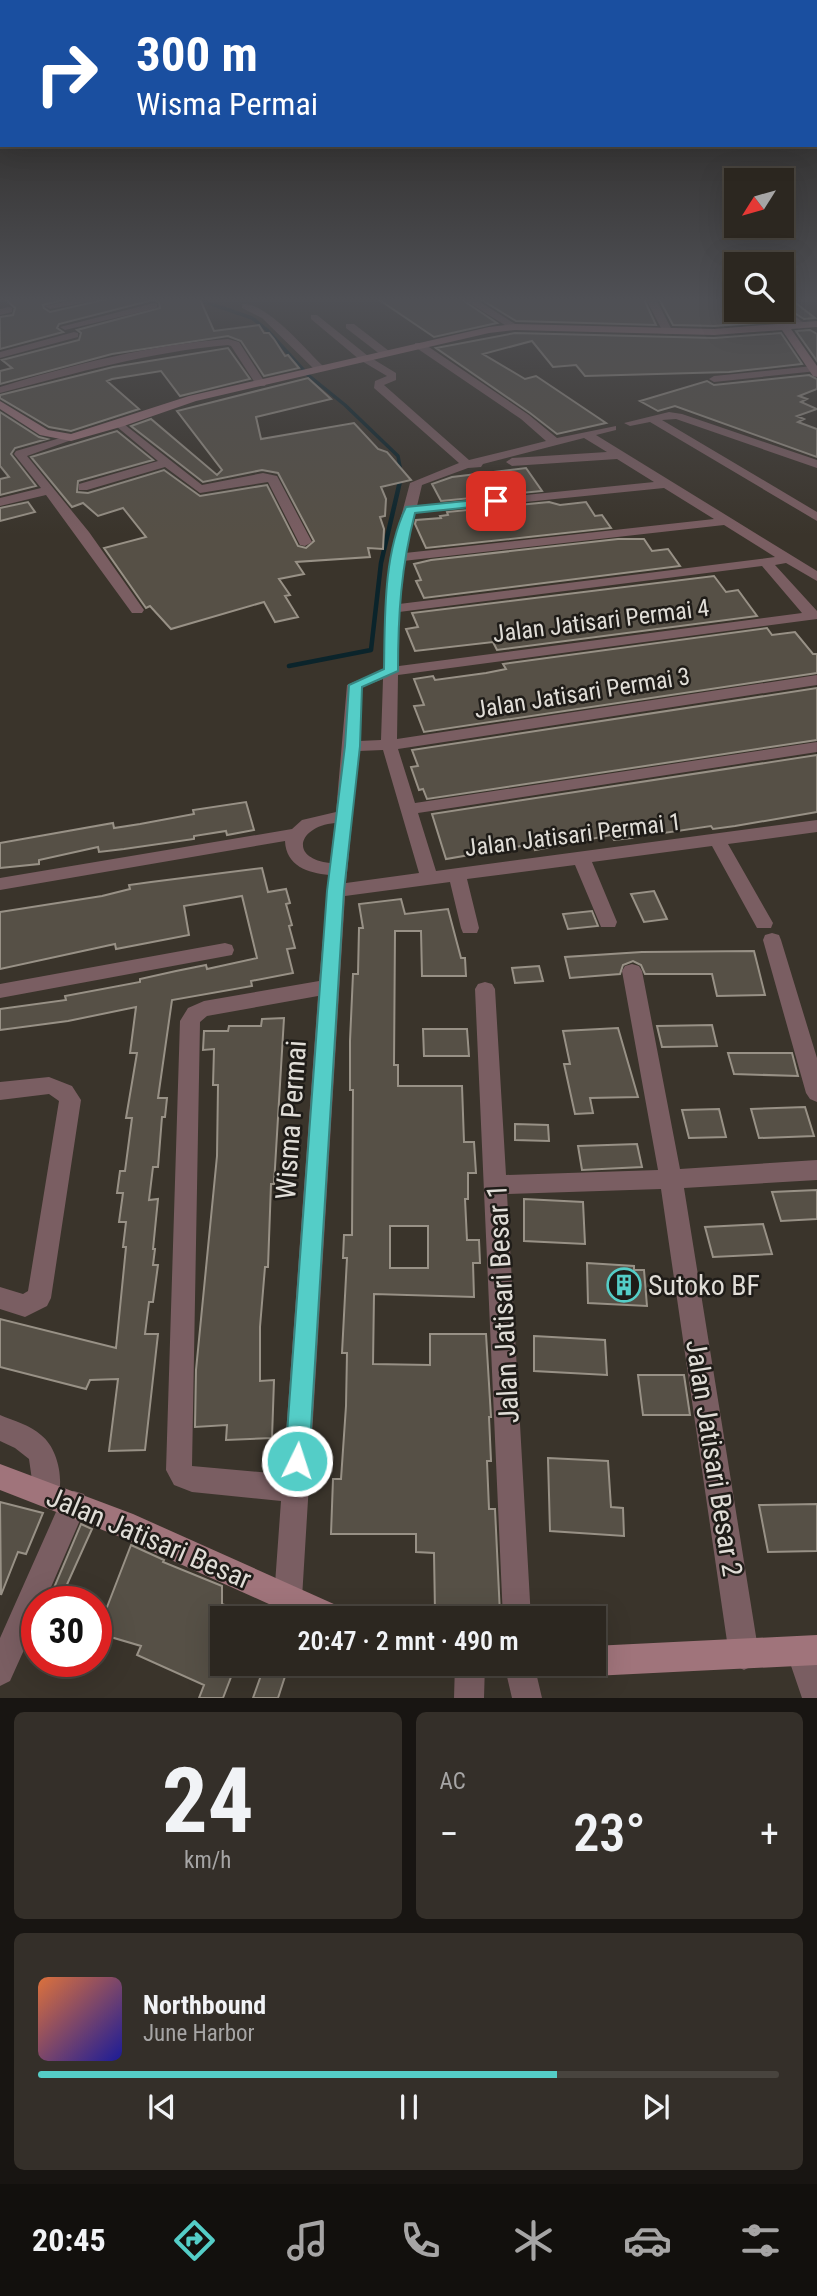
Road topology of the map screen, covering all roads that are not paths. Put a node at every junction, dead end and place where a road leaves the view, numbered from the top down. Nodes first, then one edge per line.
1 (44, 376) edge
2 (256, 376) edge
3 (290, 376) edge
4 (393, 376) edge
5 (465, 376) edge
6 (749, 376) edge
7 (714, 379) dead end
8 (261, 384) junction
9 (0, 390) edge
10 (0, 404) edge
11 (652, 419) junction
12 (630, 423) dead end
13 (120, 424) junction
14 (612, 428) dead end
15 (725, 432) junction
16 (587, 435) junction
17 (71, 438) junction
18 (556, 443) junction
19 (694, 444) junction
20 (620, 455) junction
21 (168, 462) junction
22 (467, 464) junction
23 (817, 464) edge
24 (667, 484) junction
25 (83, 486) dead end
26 (49, 491) junction
27 (0, 502) edge
28 (410, 510) junction
29 (817, 516) edge
30 (727, 521) junction
31 (305, 542) dead end
32 (397, 558) junction
33 (789, 559) junction
34 (766, 563) junction
35 (817, 577) edge
36 (392, 609) junction
37 (137, 610) dead end
38 (815, 616) edge
39 (391, 671) junction
40 (817, 680) edge
41 (389, 745) junction
42 (352, 746) junction
43 (817, 747) edge
44 (409, 809) junction
45 (344, 817) junction
46 (817, 826) edge
47 (293, 839) junction
48 (718, 840) junction
49 (582, 859) junction
50 (337, 870) junction
51 (457, 875) junction
52 (70, 877) junction
53 (429, 878) junction
54 (0, 884) edge
55 (335, 891) junction
56 (0, 894) edge
57 (608, 922) dead end
58 (470, 928) dead end
59 (225, 950) dead end
60 (632, 971) dead end
61 (328, 987) junction
62 (485, 989) dead end
63 (0, 991) edge
64 (0, 1091) edge
65 (817, 1093) edge
66 (817, 1170) edge
67 (671, 1179) junction
68 (497, 1185) junction
69 (0, 1297) edge
70 (0, 1428) edge
71 (0, 1477) edge
72 (295, 1489) junction
73 (47, 1494) junction
74 (74, 1504) junction
75 (288, 1598) junction
76 (306, 1606) edge
77 (516, 1606) edge
78 (809, 1651) edge
79 (744, 1655) junction
80 (606, 1660) edge
81 (0, 1671) edge
82 (470, 1676) edge
83 (522, 1676) edge
84 (469, 1698) edge
85 (527, 1698) edge
86 (817, 1698) edge

1 - 9 street
2 - 8 street
3 - 8 street
4 - 22 street
5 - 18 street
6 - 7 street
8 - 13 street
10 - 17 street
11 - 12 street
11 - 15 street
11 - 19 street
13 - 17 street
13 - 21 street
14 - 16 street
15 - 19 street
15 - 23 street
16 - 18 street
16 - 20 street
17 - 26 street
18 - 22 street
19 - 29 street
20 - 22 street
20 - 24 street
21 - 25 street
21 - 31 street
22 - 28 street
24 - 28 street
24 - 30 street
26 - 27 street
26 - 37 street
28 - 32 street
30 - 32 street
30 - 33 street
32 - 36 street
33 - 34 street
33 - 35 street
34 - 36 street
34 - 38 street
36 - 39 street
38 - 39 street, Jalan Jatisari Permai 4
39 - 41 street
39 - 42 street, Wisma Permai
40 - 41 street, Jalan Jatisari Permai 3
41 - 42 street, Jalan Jatisari Permai 3
41 - 44 street
42 - 45 street, Wisma Permai
43 - 44 street
44 - 53 street
45 - 47 street
45 - 50 street, Wisma Permai
46 - 48 street, Jalan Jatisari Permai 1
47 - 50 street
47 - 52 street
48 - 49 street, Jalan Jatisari Permai 1
48 - 65 street
49 - 51 street, Jalan Jatisari Permai 1
49 - 57 street
50 - 55 street, Wisma Permai
51 - 53 street, Jalan Jatisari Permai 1
51 - 58 street
52 - 54 street
52 - 56 street
53 - 55 street, Jalan Jatisari Permai 1
55 - 61 street, Wisma Permai
59 - 63 street
60 - 67 street, Jalan Jatisari Besar 2
61 - 72 street, Wisma Permai
61 - 72 street
62 - 68 street, Jalan Jatisari Besar 1
64 - 69 street
66 - 67 street
67 - 68 street
67 - 79 street, Jalan Jatisari Besar 2
68 - 77 street, Jalan Jatisari Besar 1
70 - 73 street
71 - 73 street, Jalan Jatisari Besar
72 - 75 street, Wisma Permai
73 - 74 street, Jalan Jatisari Besar
74 - 75 street, Jalan Jatisari Besar
74 - 81 street
75 - 76 street, Jalan Jatisari Besar
78 - 79 street
78 - 86 street
79 - 80 street
82 - 84 street
83 - 85 street

